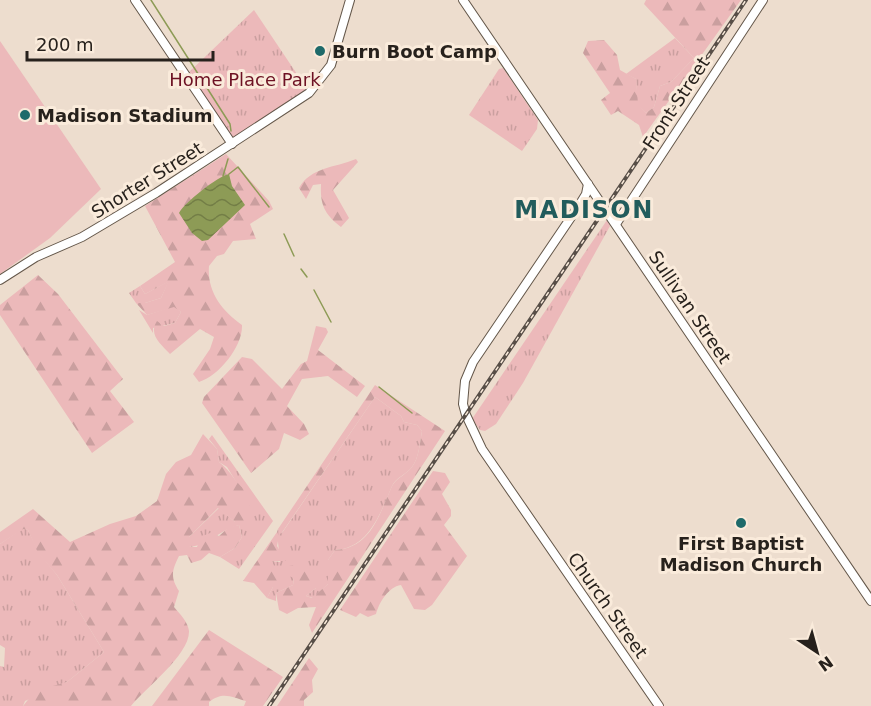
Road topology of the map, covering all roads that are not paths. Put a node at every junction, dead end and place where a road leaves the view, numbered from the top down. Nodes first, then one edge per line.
1 (135, 0) edge
2 (350, 0) edge
3 (463, 0) edge
4 (763, 0) edge
5 (232, 144) junction
6 (588, 184) junction
7 (601, 202) junction
8 (578, 207) junction
9 (616, 224) junction
10 (0, 280) edge
11 (871, 601) edge
12 (659, 706) edge

1 - 5 street
2 - 5 street, Shorter Street
3 - 6 street, Sullivan Street
4 - 9 street, Front Street
5 - 10 street, Shorter Street
6 - 7 street, Sullivan Street
6 - 8 street, Church Street
7 - 8 street
7 - 9 street, Sullivan Street
8 - 12 street, Church Street
9 - 11 street, Sullivan Street

